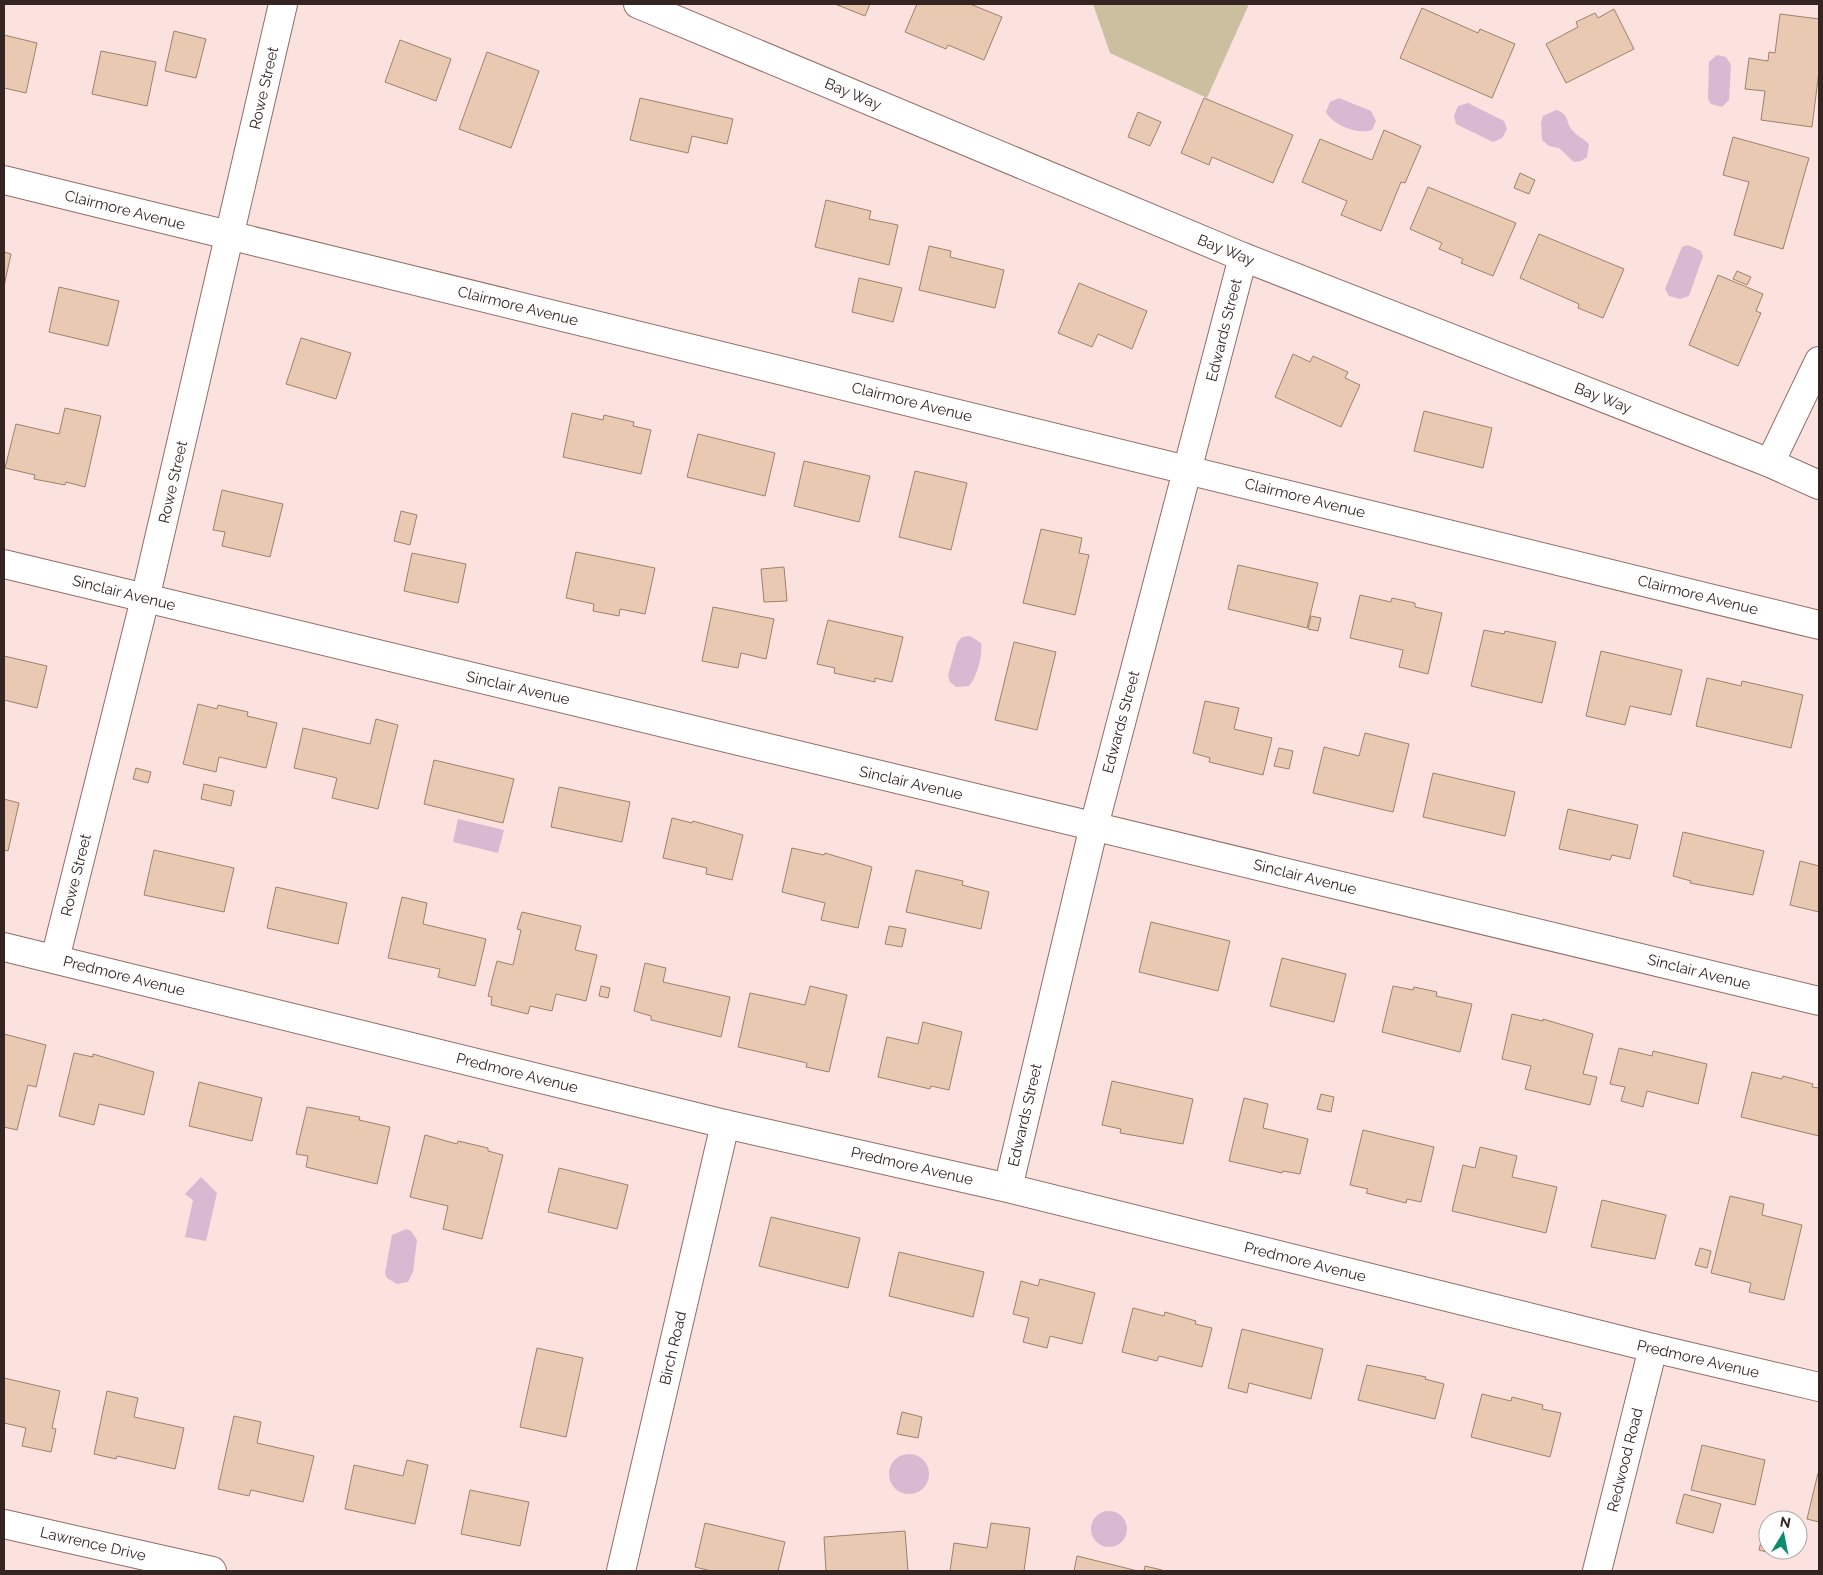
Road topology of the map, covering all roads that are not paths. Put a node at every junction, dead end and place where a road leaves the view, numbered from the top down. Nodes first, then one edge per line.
1 (283, 4) edge
2 (638, 4) edge
3 (4, 180) edge
4 (230, 235) junction
5 (1243, 257) junction
6 (1819, 361) edge
7 (1770, 463) junction
8 (1188, 469) junction
9 (1819, 485) edge
10 (4, 564) edge
11 (145, 599) junction
12 (1819, 625) edge
13 (1094, 826) junction
14 (4, 946) edge
15 (54, 958) junction
16 (1819, 1001) edge
17 (725, 1124) junction
18 (1008, 1188) junction
19 (1653, 1348) junction
20 (1819, 1387) edge
21 (4, 1524) edge
22 (212, 1571) edge
23 (621, 1571) edge
24 (1597, 1571) edge

1 - 4 street, Rowe Street
2 - 5 street, Bay Way
3 - 4 street, Clairmore Avenue
4 - 8 street, Clairmore Avenue
4 - 11 street, Rowe Street
5 - 7 street, Bay Way
5 - 8 street, Edwards Street
6 - 7 street
7 - 9 street, Bay Way
8 - 12 street, Clairmore Avenue
8 - 13 street, Edwards Street
10 - 11 street, Sinclair Avenue
11 - 13 street, Sinclair Avenue
11 - 15 street, Rowe Street
13 - 16 street, Sinclair Avenue
13 - 18 street, Edwards Street
14 - 15 street, Predmore Avenue
15 - 17 street, Predmore Avenue
17 - 18 street, Predmore Avenue
17 - 23 street, Birch Road
18 - 19 street, Predmore Avenue
19 - 20 street, Predmore Avenue
19 - 24 street, Redwood Road
21 - 22 street, Lawrence Drive

